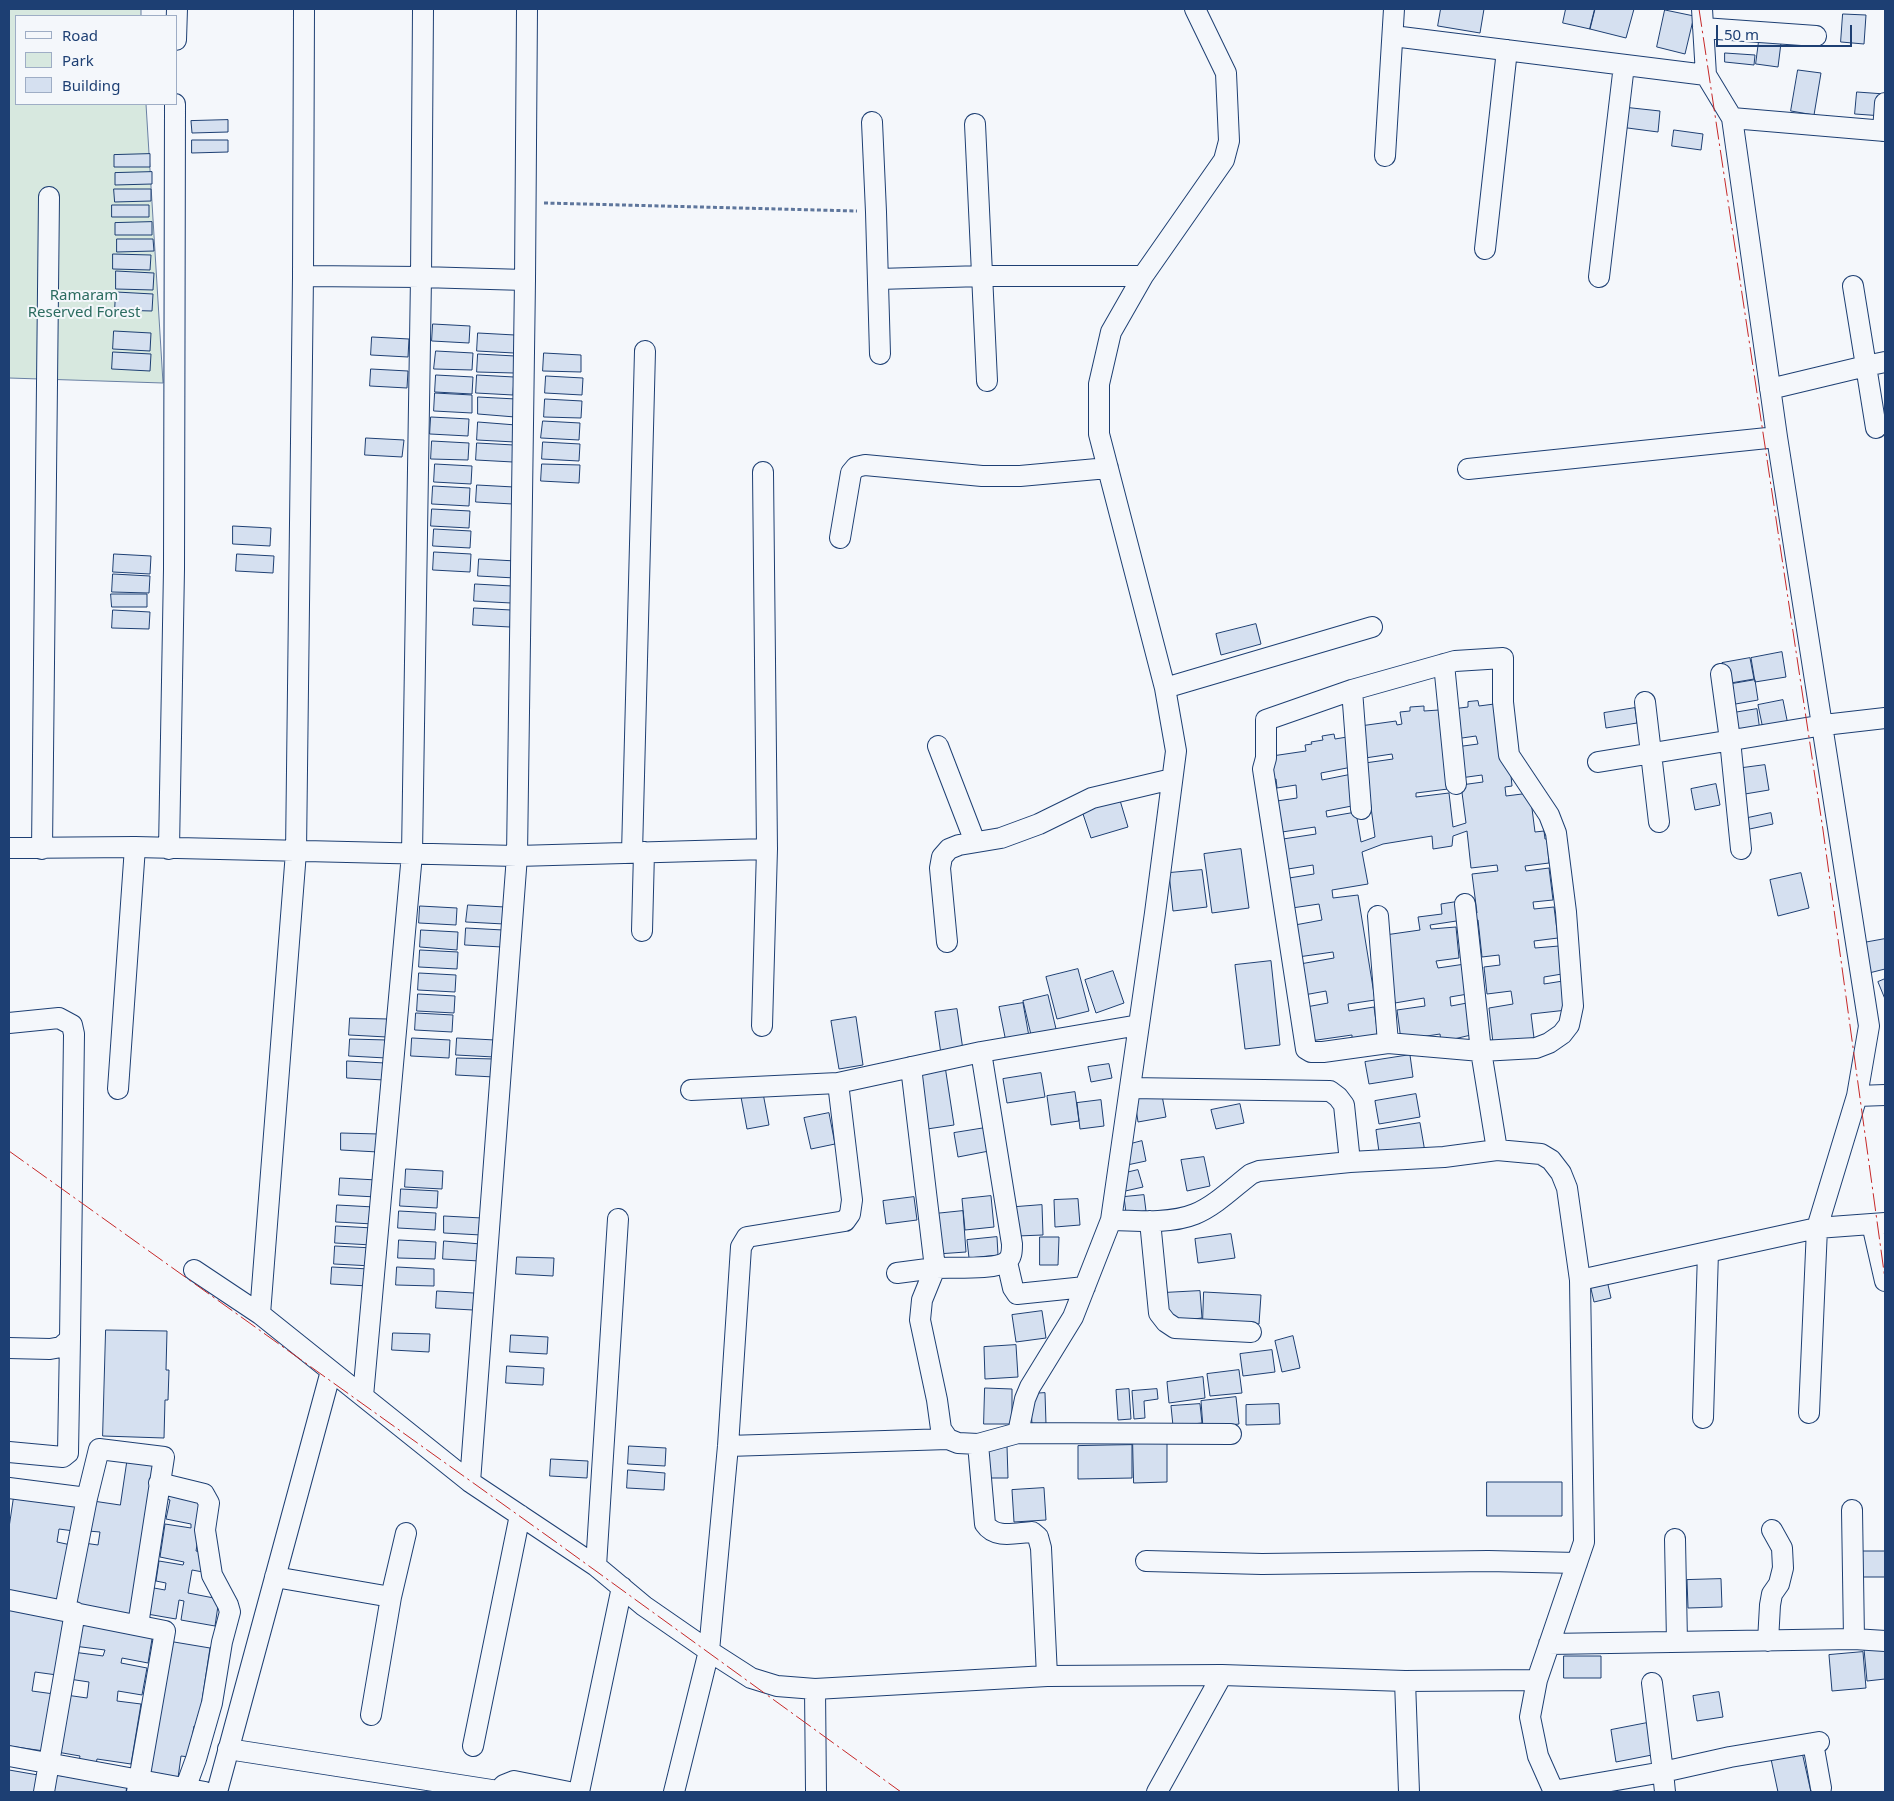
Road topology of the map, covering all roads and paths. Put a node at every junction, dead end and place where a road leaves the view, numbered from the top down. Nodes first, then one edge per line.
1 (304, 9) edge
2 (422, 9) edge
3 (527, 9) edge
4 (1195, 9) edge
5 (1394, 9) edge
6 (1703, 18) edge
7 (1392, 36) junction
8 (1816, 36) dead end
9 (1507, 50) junction
10 (1624, 65) junction
11 (1706, 75) junction
12 (1885, 102) edge
13 (175, 105) edge
14 (1732, 118) junction
15 (872, 122) dead end
16 (975, 124) dead end
17 (1884, 131) edge
18 (1385, 156) dead end
19 (49, 197) dead end
20 (526, 202) junction
21 (876, 212) junction
22 (1485, 250) dead end
23 (303, 276) junction
24 (983, 276) junction
25 (1143, 276) junction
26 (421, 277) junction
27 (1599, 277) dead end
28 (878, 279) junction
29 (525, 280) junction
30 (1853, 286) dead end
31 (645, 351) dead end
32 (880, 354) dead end
33 (1876, 364) edge
34 (987, 381) dead end
35 (1770, 389) junction
36 (1876, 428) dead end
37 (1777, 438) junction
38 (1108, 468) junction
39 (1468, 470) dead end
40 (763, 472) dead end
41 (840, 538) dead end
42 (1372, 627) dead end
43 (1444, 664) junction
44 (1721, 674) dead end
45 (1165, 688) junction
46 (1352, 690) junction
47 (1645, 702) dead end
48 (1885, 718) edge
49 (1824, 725) junction
50 (1730, 740) junction
51 (938, 746) dead end
52 (1651, 752) junction
53 (1598, 762) dead end
54 (1172, 779) junction
55 (1456, 784) dead end
56 (1361, 809) dead end
57 (1660, 822) dead end
58 (975, 842) junction
59 (9, 848) edge
60 (42, 848) junction
61 (135, 848) junction
62 (767, 849) junction
63 (1741, 849) dead end
64 (169, 850) junction
65 (296, 852) junction
66 (638, 853) junction
67 (412, 854) junction
68 (516, 856) junction
69 (1465, 904) dead end
70 (1378, 916) dead end
71 (642, 931) dead end
72 (947, 942) dead end
73 (1877, 1021) edge
74 (9, 1023) edge
75 (1139, 1025) junction
76 (762, 1026) dead end
77 (1388, 1043) junction
78 (1481, 1051) junction
79 (981, 1052) junction
80 (911, 1067) junction
81 (838, 1083) junction
82 (1130, 1088) junction
83 (118, 1090) dead end
84 (691, 1090) dead end
85 (1885, 1094) edge
86 (1857, 1096) junction
87 (1497, 1150) junction
88 (1350, 1162) junction
89 (618, 1219) dead end
90 (1111, 1220) junction
91 (1150, 1221) junction
92 (1878, 1224) edge
93 (1817, 1228) junction
94 (1708, 1252) junction
95 (1007, 1262) junction
96 (935, 1268) junction
97 (194, 1270) dead end
98 (897, 1273) dead end
99 (1580, 1280) junction
100 (1885, 1282) edge
101 (1084, 1287) junction
102 (260, 1314) junction
103 (1252, 1332) dead end
104 (70, 1339) junction
105 (9, 1348) edge
106 (331, 1371) junction
107 (363, 1396) junction
108 (1808, 1413) dead end
109 (1702, 1418) dead end
110 (1018, 1433) junction
111 (1231, 1434) dead end
112 (948, 1439) junction
113 (978, 1444) junction
114 (728, 1446) junction
115 (9, 1452) edge
116 (470, 1482) junction
117 (159, 1483) junction
118 (9, 1488) edge
119 (87, 1498) junction
120 (1852, 1510) dead end
121 (520, 1515) junction
122 (1772, 1530) dead end
123 (406, 1533) dead end
124 (1675, 1539) dead end
125 (1146, 1561) dead end
126 (1577, 1563) junction
127 (596, 1566) junction
128 (275, 1577) junction
129 (622, 1587) junction
130 (391, 1597) junction
131 (9, 1600) edge
132 (70, 1611) junction
133 (138, 1625) junction
134 (1854, 1639) junction
135 (1768, 1641) junction
136 (1885, 1641) edge
137 (1677, 1642) junction
138 (1549, 1644) junction
139 (709, 1651) junction
140 (1222, 1675) junction
141 (1047, 1676) junction
142 (1537, 1680) junction
143 (1406, 1681) junction
144 (1652, 1684) dead end
145 (815, 1689) junction
146 (371, 1715) dead end
147 (473, 1746) dead end
148 (228, 1750) junction
149 (9, 1756) edge
150 (50, 1764) junction
151 (1662, 1772) junction
152 (138, 1786) edge
153 (1821, 1788) dead end
154 (185, 1790) edge
155 (498, 1791) edge
156 (44, 1792) edge
157 (205, 1792) edge
158 (217, 1792) edge
159 (569, 1792) edge
160 (579, 1792) edge
161 (674, 1792) edge
162 (816, 1792) edge
163 (1157, 1792) edge
164 (1409, 1792) edge
165 (1553, 1792) edge
166 (1665, 1792) edge

1 - 23 street
2 - 26 street
3 - 20 street
4 - 25 street
5 - 7 street
6 - 8 street
6 - 11 street
7 - 9 street
7 - 18 street
9 - 10 street
9 - 22 street
10 - 11 street
10 - 27 street
11 - 14 street
12 - 17 street
13 - 64 street
14 - 17 street
14 - 35 street
15 - 21 street
16 - 24 street
19 - 60 street
20 - 21 path
20 - 29 street
21 - 28 street
23 - 26 street
23 - 65 street
24 - 25 street
24 - 28 street
24 - 34 street
25 - 38 street
26 - 29 street
26 - 67 street
28 - 32 street
29 - 68 street
30 - 33 street
31 - 66 street
33 - 35 street
33 - 36 street
35 - 37 street
37 - 39 street
37 - 49 street
38 - 41 street
38 - 45 street
40 - 62 street
42 - 45 street
43 - 46 street
43 - 55 street
43 - 78 street
44 - 50 street
45 - 54 street
46 - 56 street
46 - 77 street
47 - 52 street
48 - 49 street
49 - 50 street
49 - 73 street
50 - 52 street
50 - 63 street
51 - 58 street
52 - 53 street
52 - 57 street
54 - 58 street
54 - 75 street
58 - 72 street
59 - 60 street
60 - 61 street
61 - 64 street
61 - 83 street
62 - 66 street
62 - 76 street
64 - 65 street
65 - 67 street
65 - 102 street
66 - 68 street
66 - 71 street
67 - 68 street
67 - 107 street
68 - 116 street
69 - 78 street
70 - 77 street
73 - 86 street
74 - 104 street
75 - 79 street
75 - 82 street
77 - 78 street
78 - 87 street
79 - 80 street
79 - 95 street
80 - 81 street
80 - 96 street
81 - 84 street
81 - 114 street
82 - 88 street
82 - 90 street
85 - 86 street
86 - 93 street
87 - 88 street
87 - 99 street
88 - 91 street
89 - 127 street
90 - 91 street
90 - 101 street
91 - 103 street
92 - 93 street
92 - 100 street
93 - 94 street
93 - 108 street
94 - 99 street
94 - 109 street
95 - 96 street
95 - 101 street
96 - 98 street
96 - 112 street
97 - 102 street
99 - 126 street
101 - 110 street
102 - 106 street
104 - 105 street
104 - 115 street
106 - 107 street
106 - 128 street
107 - 116 street
110 - 111 street
110 - 113 street
112 - 113 street
112 - 114 street
113 - 141 street
114 - 139 street
116 - 121 street
117 - 119 street
117 - 133 street
117 - 154 street
118 - 119 street
119 - 132 street
120 - 134 street
121 - 127 street
121 - 147 street
122 - 135 street
123 - 130 street
124 - 137 street
125 - 126 street
126 - 138 street
127 - 129 street
128 - 130 street
128 - 148 street
129 - 139 street
129 - 160 street
130 - 146 street
131 - 132 street
132 - 133 street
132 - 150 street
133 - 152 street
134 - 135 street
134 - 136 street
135 - 137 street
137 - 138 street
138 - 142 street
139 - 145 street
139 - 161 street
140 - 141 street
140 - 143 street
140 - 163 street
141 - 145 street
142 - 143 street
142 - 165 street
143 - 164 street
144 - 151 street
145 - 162 street
148 - 155 street
148 - 158 street
149 - 150 street
150 - 152 street
150 - 156 street
151 - 153 street
151 - 165 street
151 - 166 street
152 - 154 street
154 - 157 street
155 - 159 street

